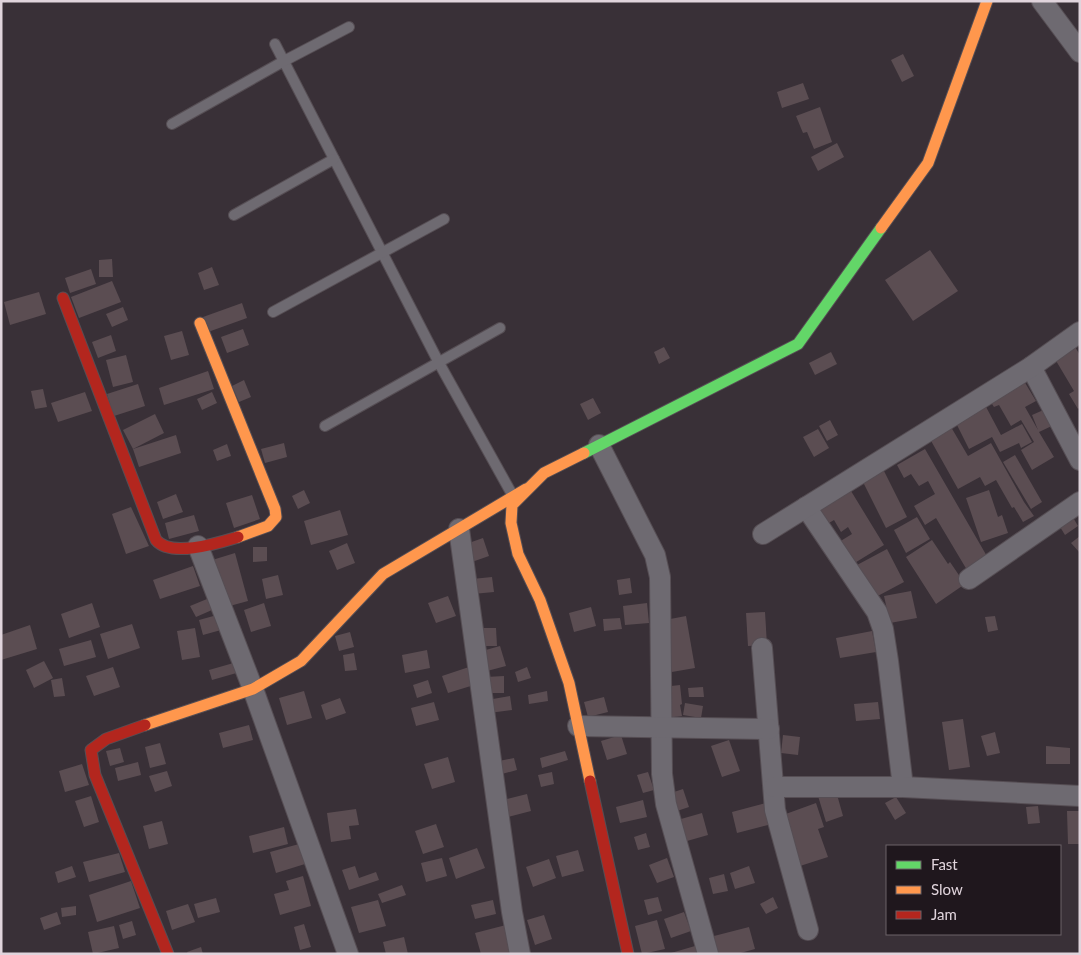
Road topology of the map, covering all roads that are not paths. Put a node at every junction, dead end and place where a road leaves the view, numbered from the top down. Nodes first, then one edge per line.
1 (987, 1) edge
2 (1042, 1) edge
3 (349, 27) dead end
4 (275, 44) dead end
5 (1080, 52) edge
6 (284, 61) junction
7 (172, 124) dead end
8 (334, 159) junction
9 (234, 215) dead end
10 (444, 219) dead end
11 (382, 253) junction
12 (63, 298) dead end
13 (273, 312) dead end
14 (200, 323) dead end
15 (500, 328) dead end
16 (1080, 332) edge
17 (439, 363) junction
18 (1031, 367) junction
19 (325, 426) dead end
20 (599, 445) junction
21 (1080, 460) edge
22 (536, 483) junction
23 (513, 496) junction
24 (1080, 502) edge
25 (806, 507) junction
26 (459, 529) junction
27 (763, 534) dead end
28 (198, 546) junction
29 (969, 579) dead end
30 (762, 648) dead end
31 (253, 689) junction
32 (578, 726) junction
33 (662, 728) junction
34 (769, 729) junction
35 (774, 787) junction
36 (903, 787) junction
37 (1080, 796) edge
38 (808, 930) dead end
39 (168, 954) edge
40 (348, 954) edge
41 (520, 954) edge
42 (628, 954) edge
43 (708, 954) edge

1 - 20 street
2 - 5 street
3 - 6 lane
4 - 6 lane
6 - 7 lane
6 - 8 lane
8 - 9 lane
8 - 11 lane
10 - 11 lane
11 - 13 lane
11 - 17 lane
12 - 28 street
14 - 28 street
15 - 17 lane
16 - 18 street
17 - 19 lane
17 - 23 lane
18 - 21 street
18 - 25 street
20 - 22 street
20 - 33 street
22 - 23 street
22 - 32 street
23 - 26 street
24 - 29 street
25 - 27 street
25 - 36 street
26 - 31 street
26 - 41 street
28 - 31 street
30 - 34 street
31 - 39 street
31 - 40 street
32 - 33 street
32 - 42 street
33 - 34 street
33 - 43 street
34 - 35 street
35 - 36 street
35 - 38 street
36 - 37 street

